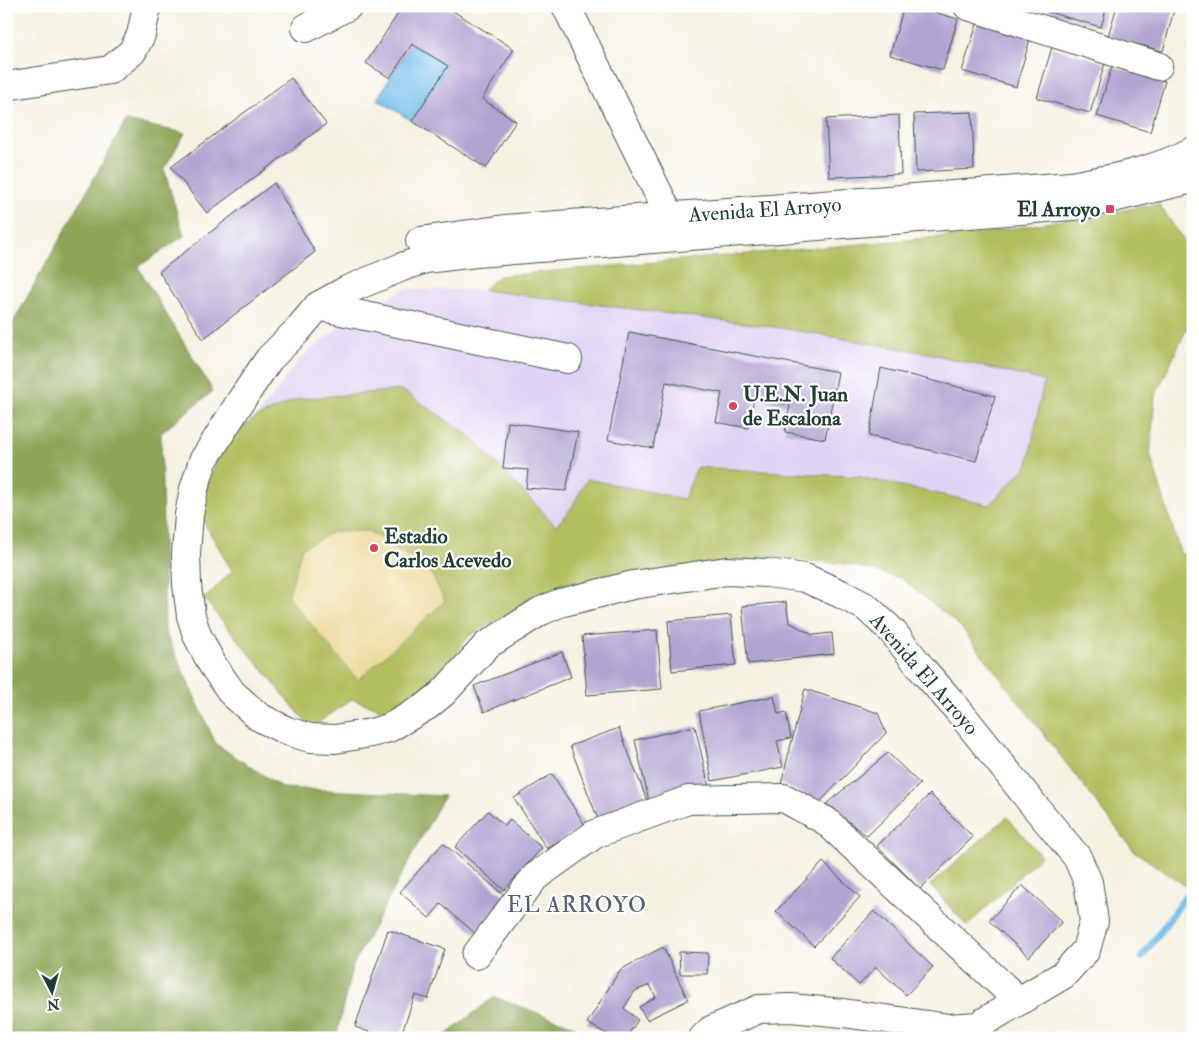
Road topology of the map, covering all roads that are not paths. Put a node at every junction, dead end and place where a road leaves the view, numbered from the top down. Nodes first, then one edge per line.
1 (147, 6) edge
2 (348, 6) edge
3 (566, 6) edge
4 (968, 6) edge
5 (306, 28) dead end
6 (1158, 66) dead end
7 (6, 86) edge
8 (1193, 151) edge
9 (1193, 179) edge
10 (676, 227) junction
11 (318, 306) junction
12 (568, 359) dead end
13 (476, 955) dead end
14 (1020, 1001) junction
15 (703, 1038) edge

1 - 7 street
2 - 5 street
3 - 10 street
4 - 6 street
8 - 10 street, Avenida El Arroyo
9 - 10 street, Avenida El Arroyo
10 - 11 street, Avenida El Arroyo
11 - 12 street
11 - 14 street, Avenida El Arroyo
13 - 14 street
14 - 15 street, Avenida El Arroyo

